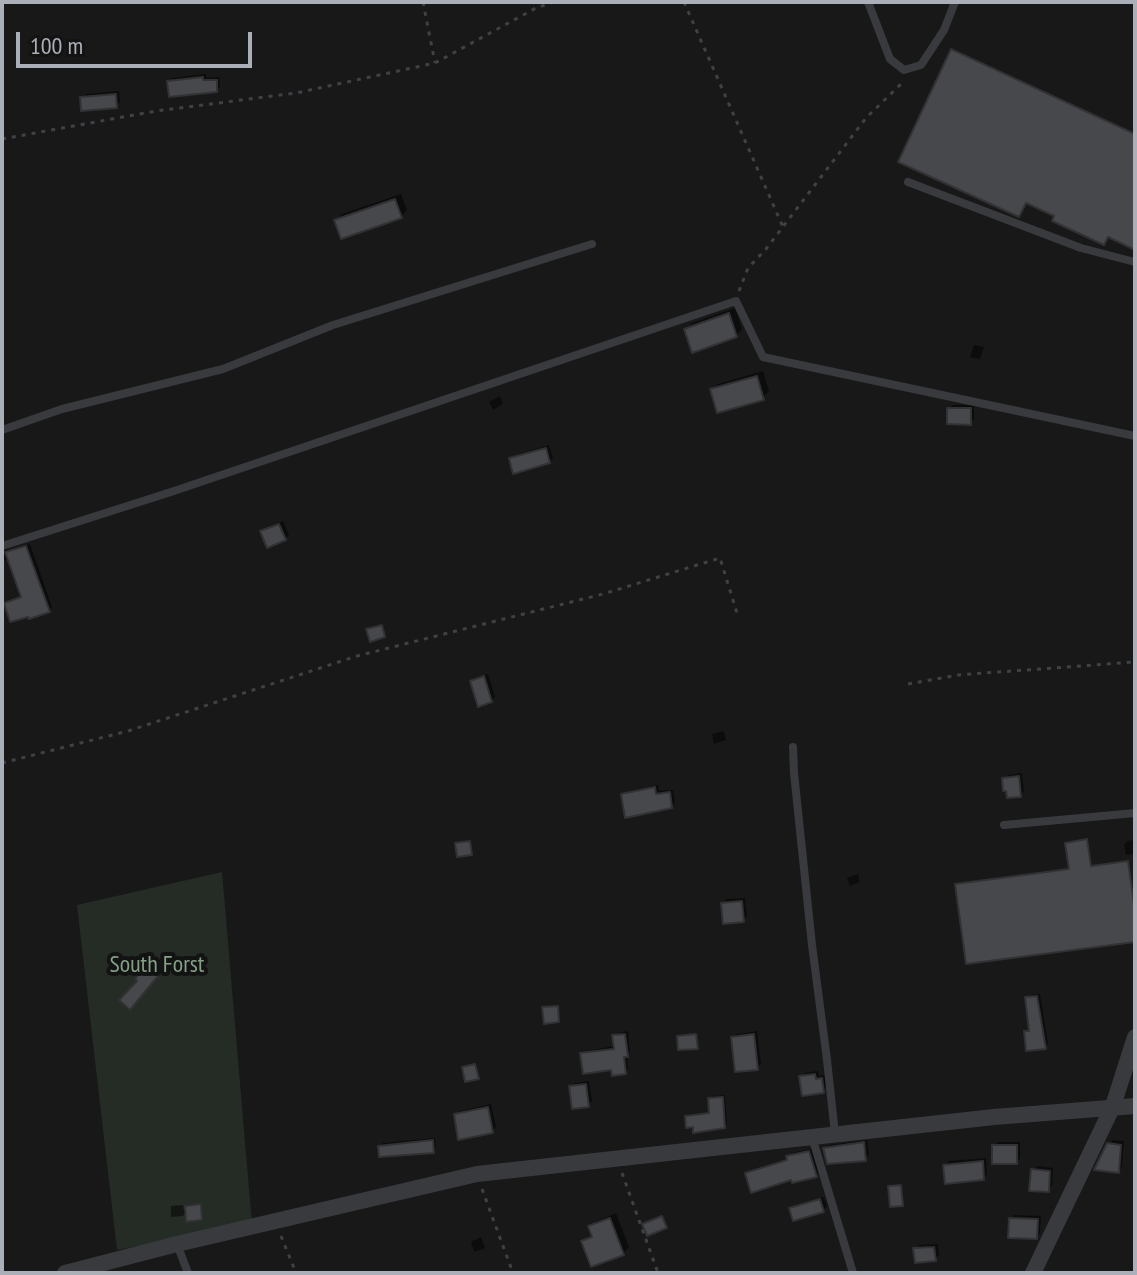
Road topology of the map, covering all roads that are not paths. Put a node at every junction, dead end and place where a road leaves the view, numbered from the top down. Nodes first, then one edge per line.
1 (868, 2) edge
2 (955, 2) edge
3 (908, 182) dead end
4 (592, 244) dead end
5 (1135, 262) edge
6 (2, 430) edge
7 (1135, 436) edge
8 (2, 546) edge
9 (793, 747) dead end
10 (1135, 813) edge
11 (1004, 825) dead end
12 (1135, 1037) edge
13 (1113, 1106) junction
14 (1135, 1106) edge
15 (835, 1134) junction
16 (812, 1137) junction
17 (177, 1244) junction
18 (65, 1273) edge
19 (188, 1273) edge
20 (853, 1273) edge
21 (1033, 1273) edge

1 - 2 lane
3 - 5 lane
4 - 6 lane
7 - 8 lane
9 - 15 lane
10 - 11 lane
12 - 13 street
13 - 14 street
13 - 15 street
13 - 21 street
15 - 16 street
16 - 17 street
16 - 20 lane
17 - 18 street
17 - 19 lane

